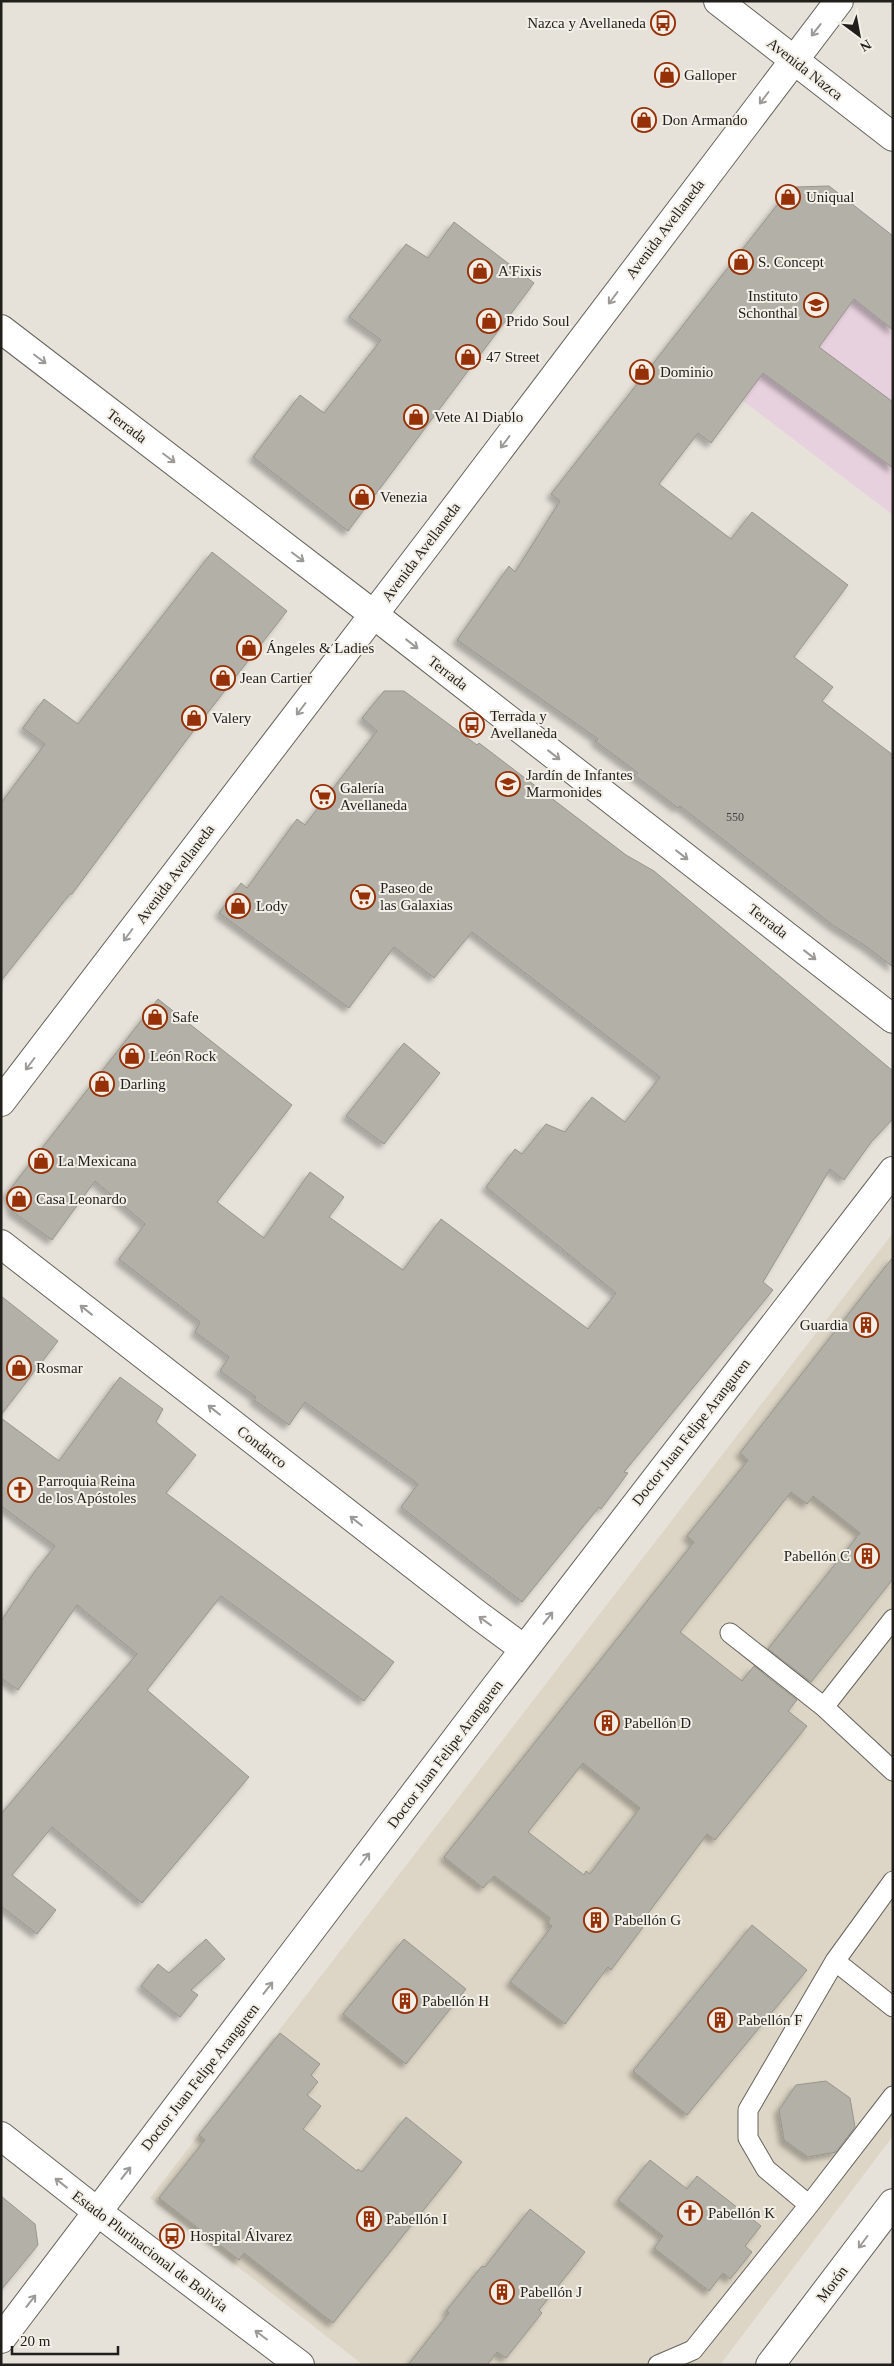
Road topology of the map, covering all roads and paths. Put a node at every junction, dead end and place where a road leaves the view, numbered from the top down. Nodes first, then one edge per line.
1 (718, 1) edge
2 (839, 1) edge
3 (793, 59) junction
4 (893, 137) edge
5 (1, 329) edge
6 (373, 614) junction
7 (893, 1019) edge
8 (1, 1102) edge
9 (890, 1182) edge
10 (1, 1244) edge
11 (893, 1619) edge
12 (730, 1633) dead end
13 (524, 1649) junction
14 (824, 1707) junction
15 (893, 1771) edge
16 (893, 1881) edge
17 (835, 1961) junction
18 (893, 2007) edge
19 (893, 2096) edge
20 (1, 2136) edge
21 (893, 2203) edge
22 (809, 2205) junction
23 (99, 2213) junction
24 (1, 2340) edge
25 (300, 2365) edge
26 (658, 2365) edge
27 (770, 2365) edge

1 - 3 street, Avenida Nazca
2 -> 3 street, Avenida Avellaneda
3 - 4 street, Avenida Nazca
3 -> 6 street, Avenida Avellaneda
5 -> 6 street, Terrada
6 -> 7 street, Terrada
6 -> 8 street, Avenida Avellaneda
13 -> 9 street, Doctor Juan Felipe Aranguren
13 -> 10 street, Condarco
11 - 14 lane
12 - 14 lane
23 -> 13 street, Doctor Juan Felipe Aranguren
14 - 15 lane
16 - 17 lane
17 - 18 lane
17 - 22 lane
19 - 22 lane
23 -> 20 street, Estado Plurinacional de Bolivia
21 -> 27 street, Morón
22 - 26 lane
24 -> 23 street, Doctor Juan Felipe Aranguren
25 -> 23 street, Estado Plurinacional de Bolivia

